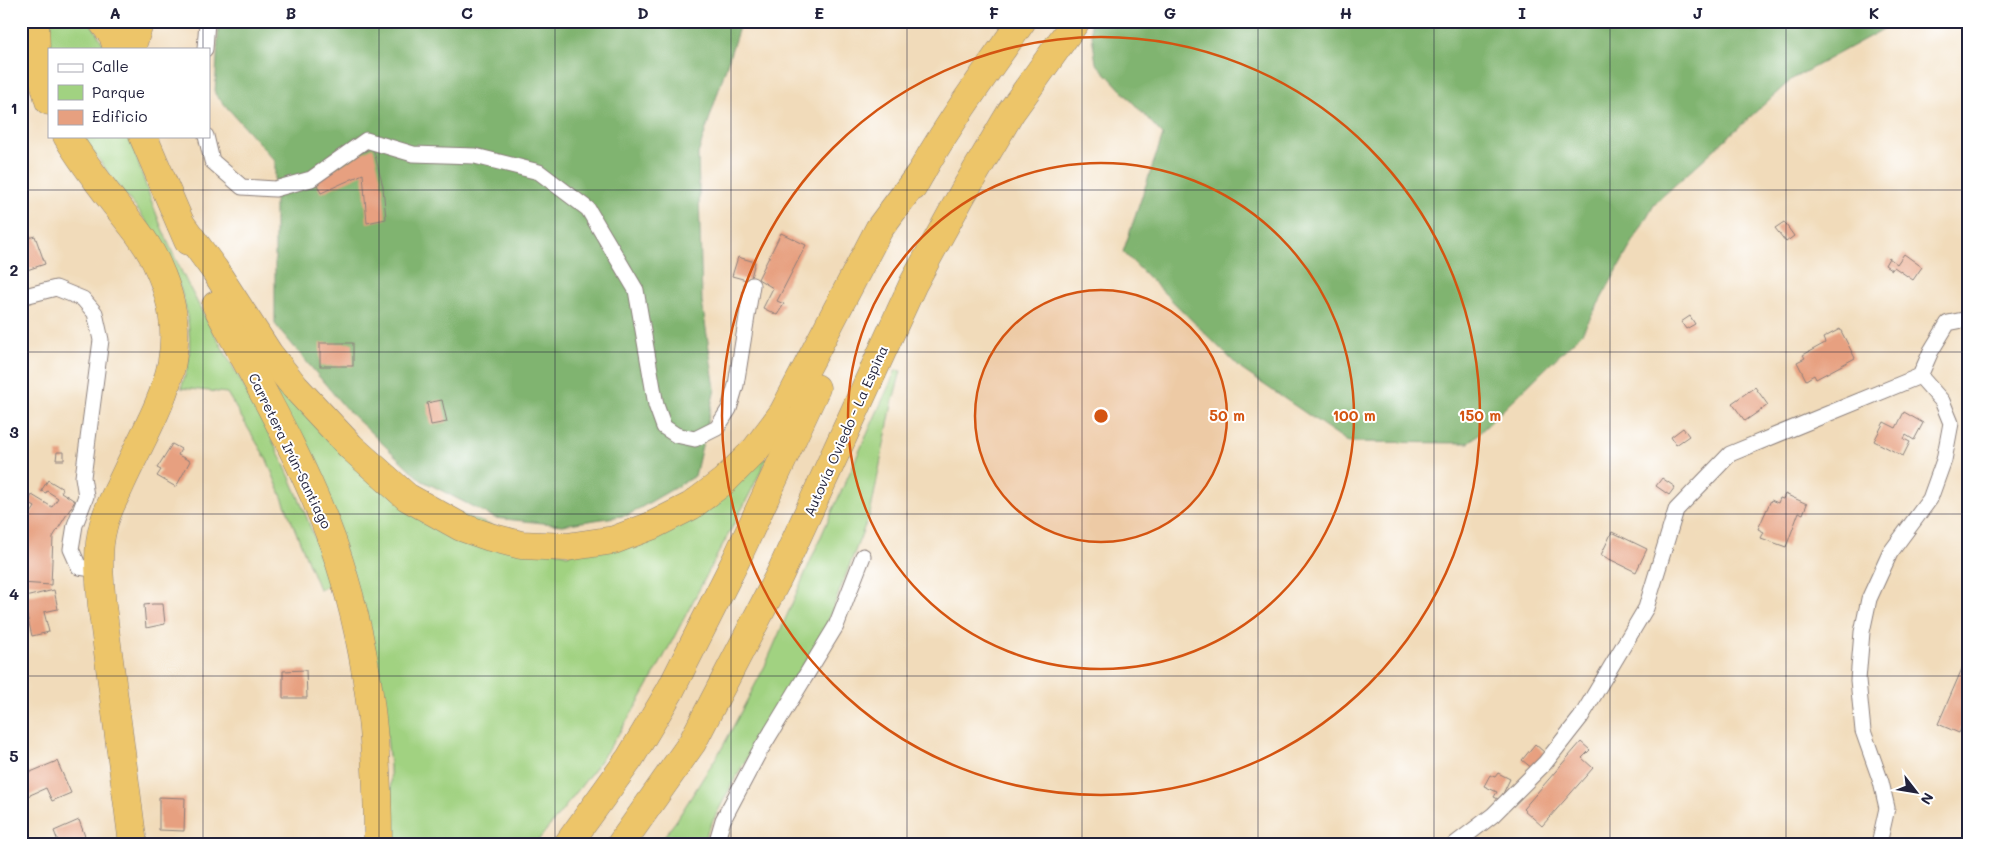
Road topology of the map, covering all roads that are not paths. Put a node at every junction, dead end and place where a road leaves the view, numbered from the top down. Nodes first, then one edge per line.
1 (35, 21) edge
2 (102, 21) edge
3 (140, 21) edge
4 (207, 21) edge
5 (1022, 21) edge
6 (1076, 21) edge
7 (117, 48) edge
8 (132, 48) edge
9 (206, 48) edge
10 (48, 97) edge
11 (68, 138) edge
12 (144, 138) edge
13 (206, 138) edge
14 (922, 171) junction
15 (181, 224) junction
16 (752, 285) dead end
17 (21, 297) edge
18 (1968, 319) edge
19 (1920, 376) junction
20 (863, 556) dead end
21 (99, 570) junction
22 (780, 574) junction
23 (133, 844) edge
24 (378, 844) edge
25 (568, 844) edge
26 (621, 844) edge
27 (639, 844) edge
28 (716, 844) edge
29 (1455, 844) edge
30 (1879, 844) edge

1 - 10 highway
2 - 7 highway
3 - 8 highway
4 - 9 street
5 - 14 highway
6 - 22 highway, Autovía Oviedo - La Espina
11 - 21 highway
12 - 15 highway, Carretera Irún-Santiago
13 - 16 street
14 - 15 highway
14 - 25 highway
15 - 24 highway, Carretera Irún-Santiago
17 - 21 street
18 - 19 street
19 - 29 street
19 - 30 street
20 - 28 street
21 - 23 highway
22 - 26 highway, Autovía Oviedo - La Espina
22 - 27 highway

